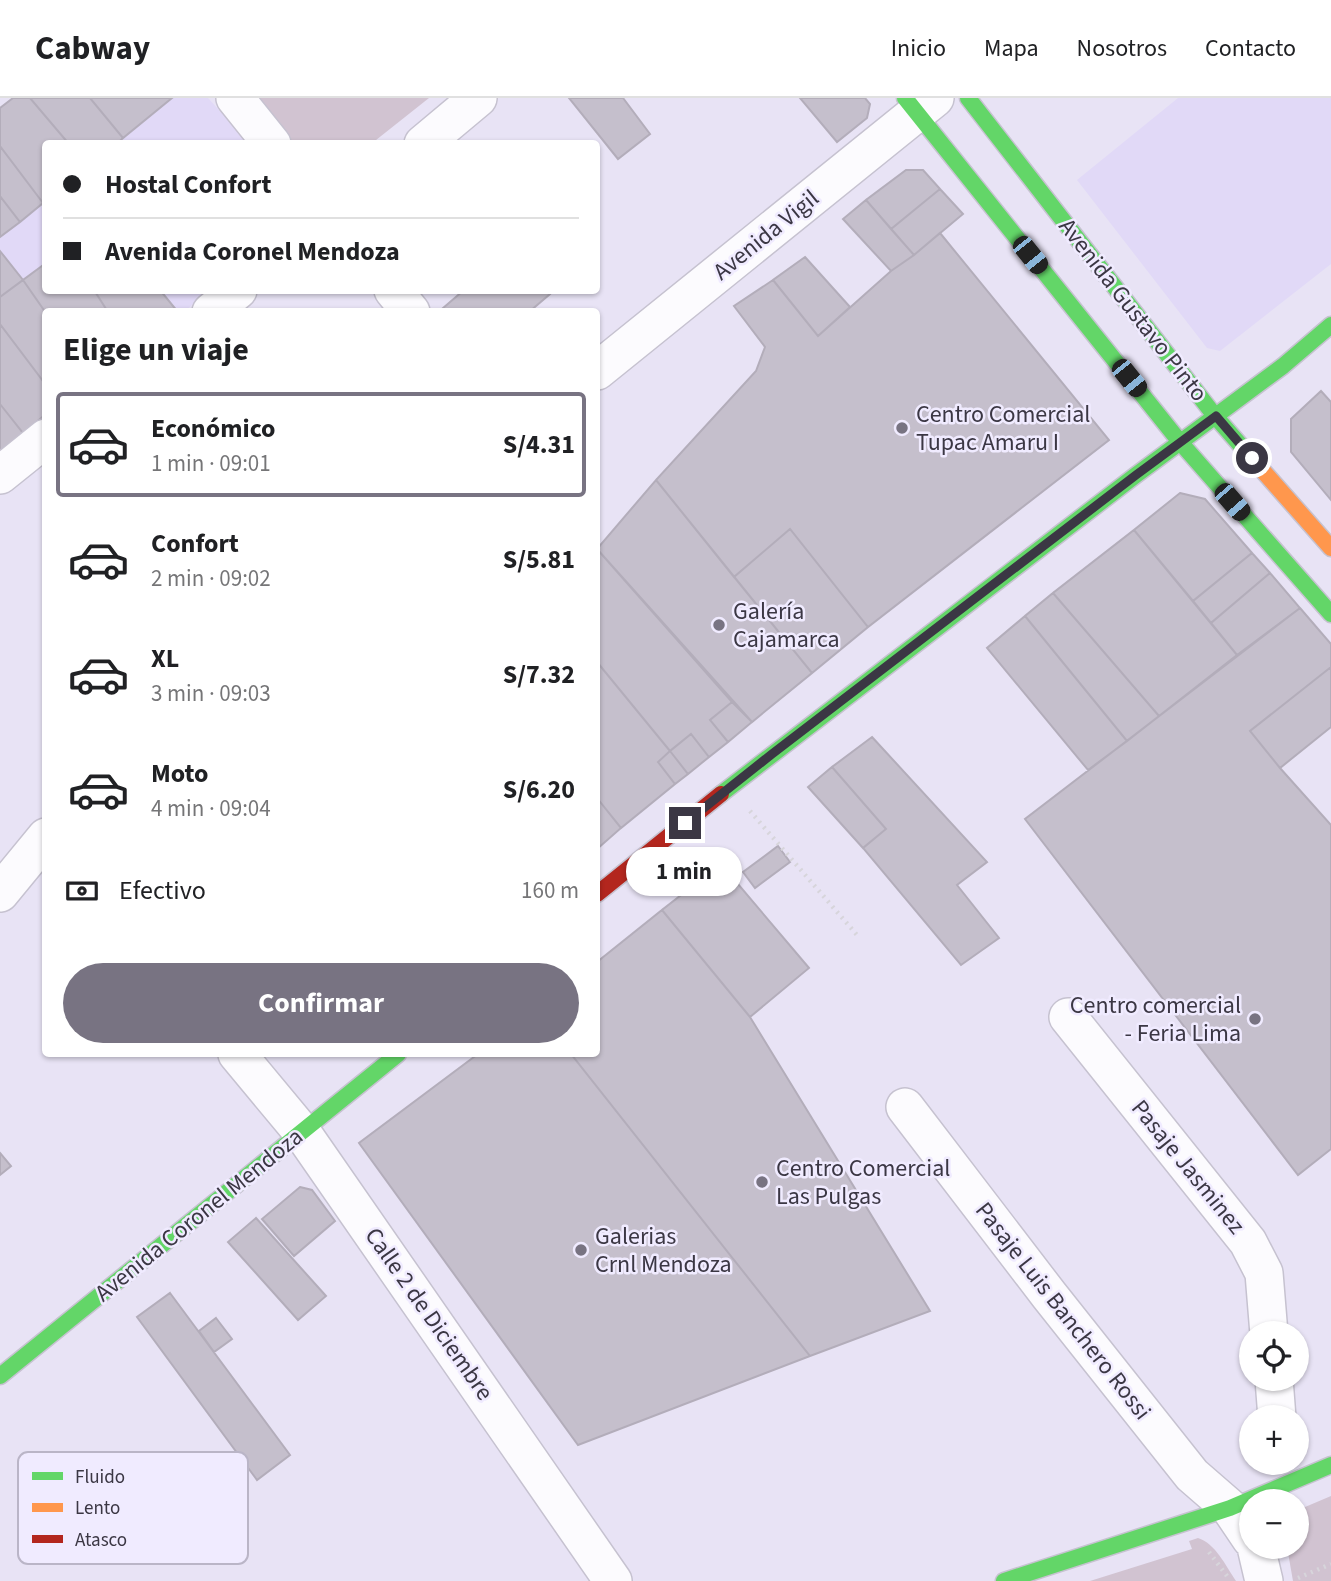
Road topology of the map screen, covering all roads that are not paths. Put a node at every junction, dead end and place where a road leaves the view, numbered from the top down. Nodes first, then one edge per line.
1 (235, 98) edge
2 (478, 98) edge
3 (968, 98) edge
4 (919, 103) edge
5 (269, 140) edge
6 (428, 140) edge
7 (233, 294) edge
8 (396, 294) edge
9 (216, 308) edge
10 (408, 308) edge
11 (1331, 325) edge
12 (600, 369) edge
13 (1216, 416) junction
14 (42, 441) edge
15 (1180, 442) junction
16 (0, 475) edge
17 (1331, 548) edge
18 (1331, 614) edge
19 (42, 842) edge
20 (600, 892) edge
21 (0, 893) edge
22 (1068, 1017) dead end
23 (240, 1057) edge
24 (394, 1057) edge
25 (905, 1107) dead end
26 (302, 1131) junction
27 (1268, 1321) edge
28 (0, 1376) edge
29 (1331, 1465) edge
30 (1309, 1469) edge
31 (1280, 1475) edge
32 (1230, 1507) junction
33 (1239, 1521) edge
34 (1265, 1559) edge
35 (1281, 1580) edge
36 (613, 1581) edge
37 (1004, 1581) edge

1 - 5 street
2 - 6 street
3 - 13 main road, Avenida Gustavo Pinto
4 - 12 street, Avenida Vigil
4 - 15 main road, Avenida Gustavo Pinto
7 - 9 street
8 - 10 street
11 - 13 main road
13 - 15 main road
13 - 17 main road, Avenida Gustavo Pinto
14 - 16 street
15 - 18 main road, Avenida Gustavo Pinto
15 - 20 main road
19 - 21 street
22 - 27 street, Pasaje Jasminez
23 - 26 street, Calle 2 de Diciembre
24 - 26 main road, Avenida Coronel Mendoza
25 - 32 street, Pasaje Luis Banchero Rossi
26 - 28 main road, Avenida Coronel Mendoza
26 - 36 street, Calle 2 de Diciembre
29 - 30 main road
31 - 32 main road
32 - 33 street, Pasaje Luis Banchero Rossi
32 - 37 main road
34 - 35 street

